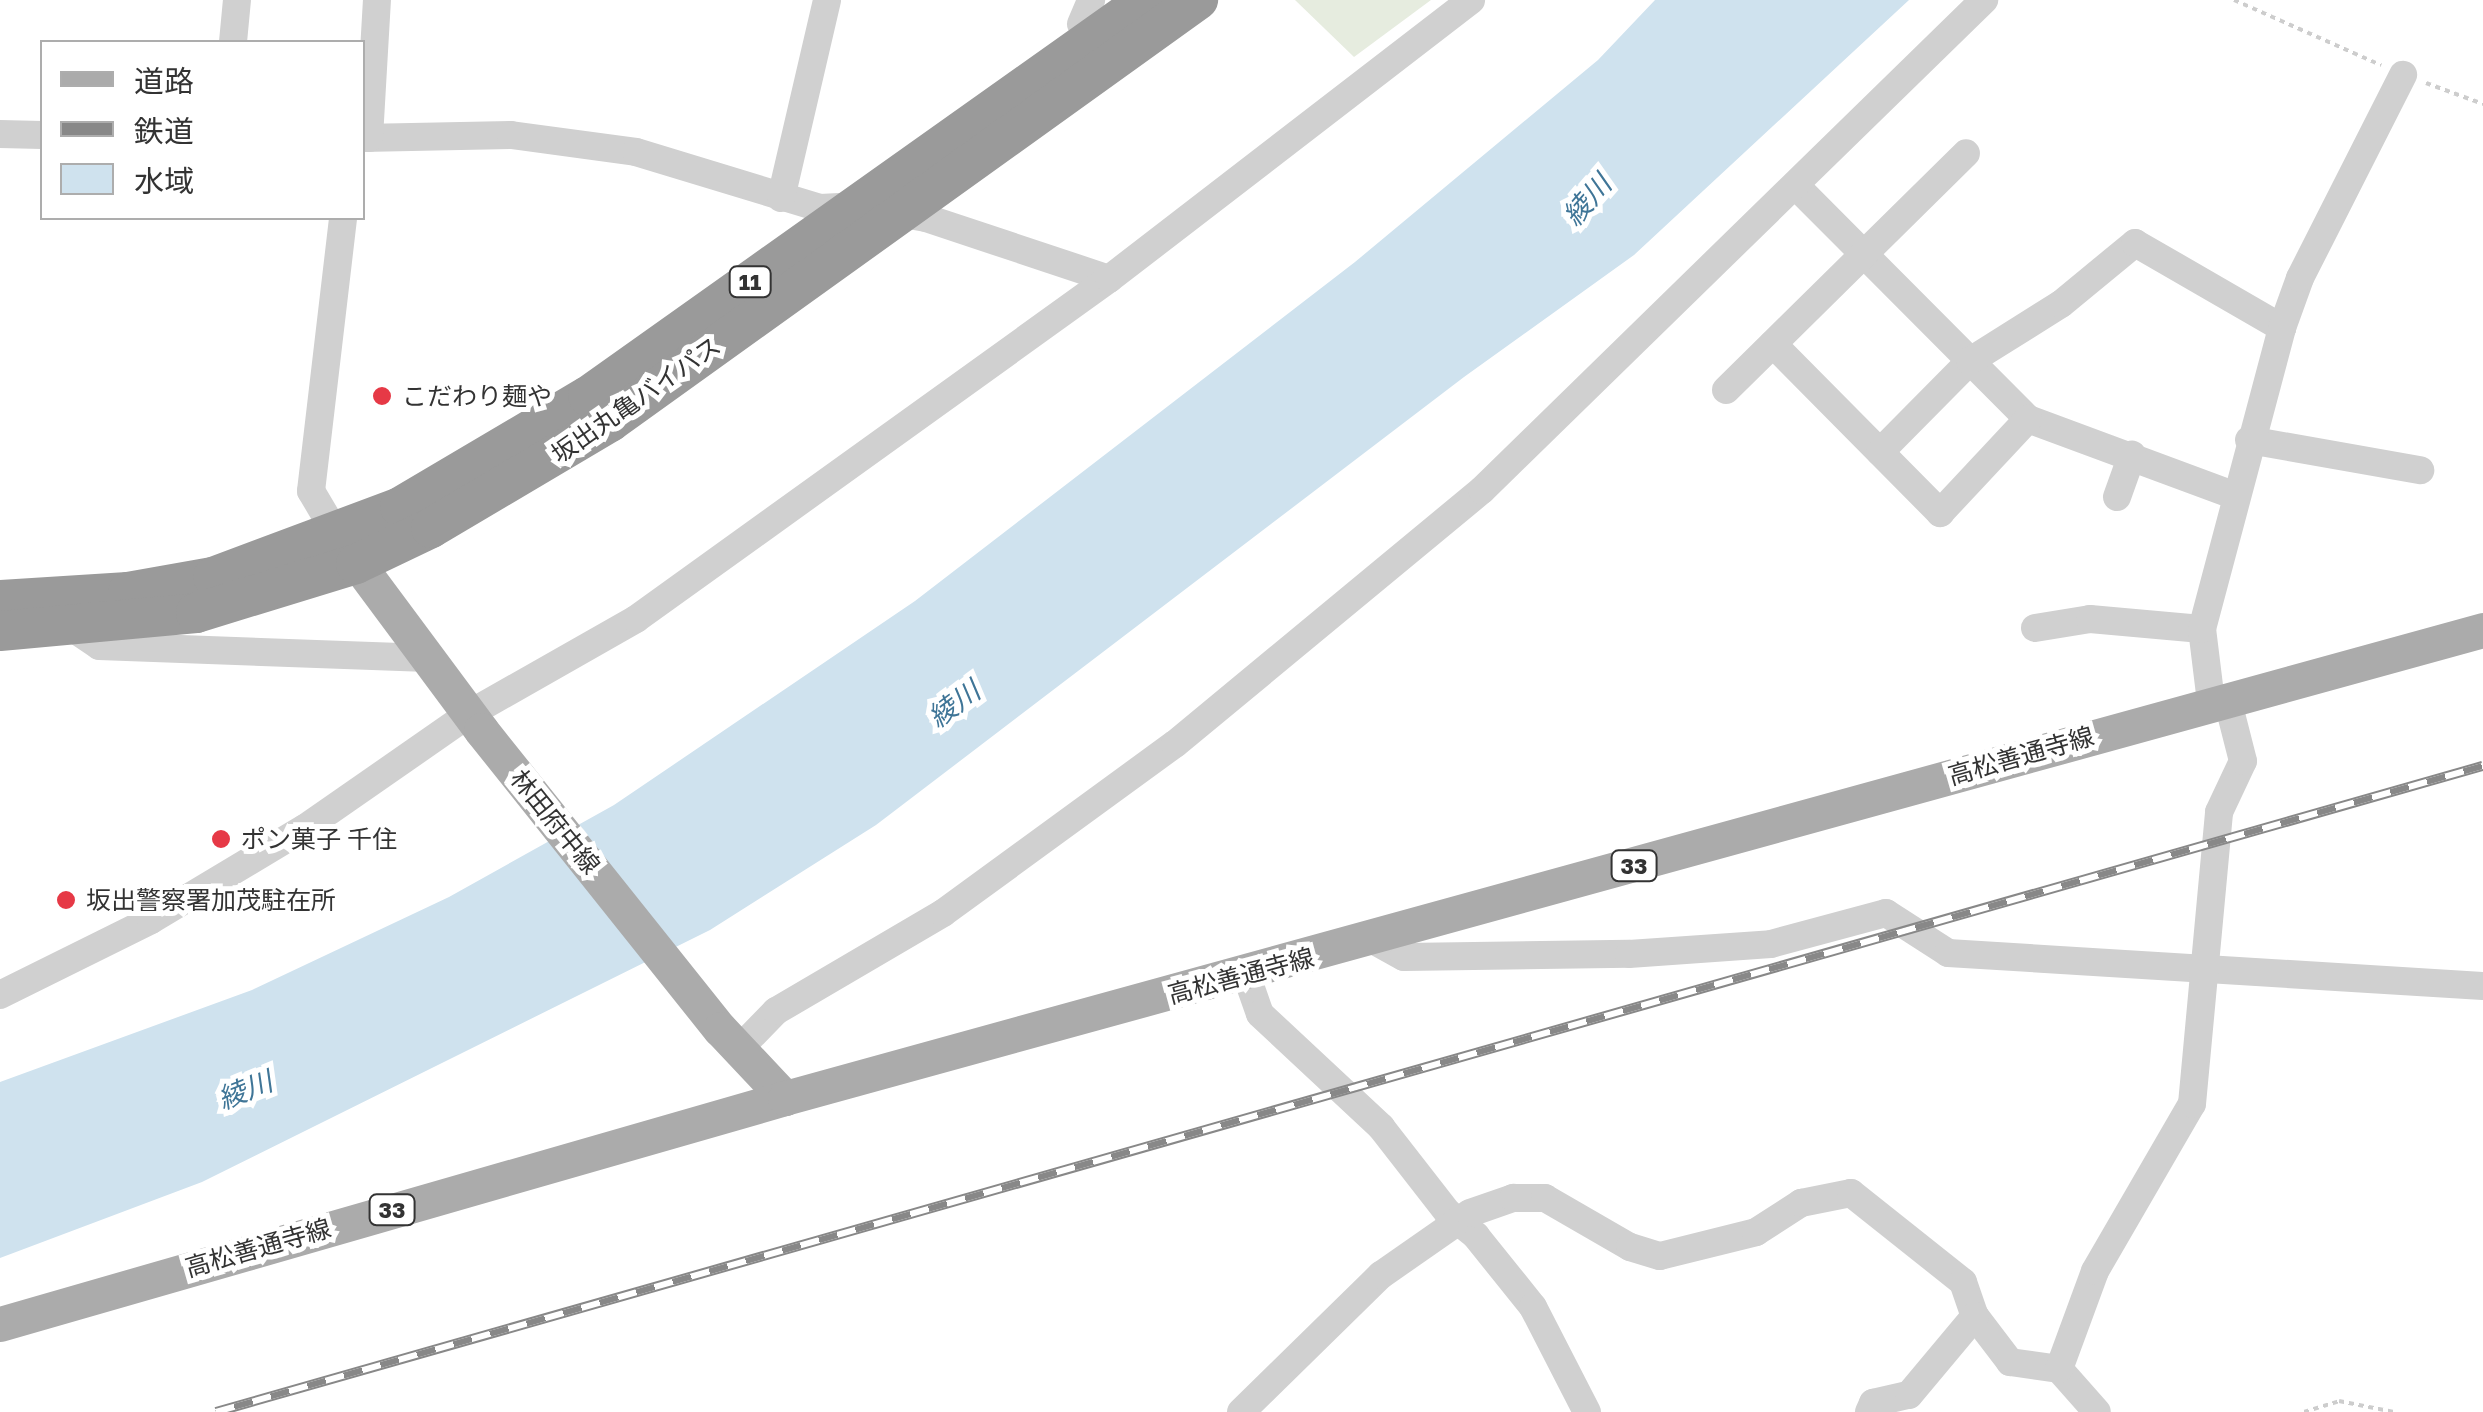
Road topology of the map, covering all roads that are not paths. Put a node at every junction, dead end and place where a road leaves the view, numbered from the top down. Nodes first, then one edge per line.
1 (237, 0) edge
2 (376, 0) edge
3 (827, 0) edge
4 (1146, 0) edge
5 (1198, 0) edge
6 (1471, 0) edge
7 (1984, 0) edge
8 (233, 40) edge
9 (2403, 75) road end
10 (0, 134) edge
11 (40, 134) edge
12 (366, 138) edge
13 (1966, 154) dead end
14 (1796, 186) junction
15 (781, 198) junction
16 (859, 206) junction
17 (901, 211) junction
18 (343, 220) edge
19 (1864, 255) junction
20 (1109, 278) junction
21 (2282, 328) junction
22 (1773, 344) junction
23 (1970, 360) junction
24 (1726, 390) dead end
25 (2028, 419) junction
26 (2249, 440) junction
27 (1880, 452) junction
28 (2132, 455) junction
29 (2420, 470) dead end
30 (2236, 496) junction
31 (2117, 498) dead end
32 (347, 550) junction
33 (0, 600) edge
34 (71, 627) junction
35 (2035, 628) dead end
36 (2202, 629) junction
37 (2483, 630) edge
38 (0, 631) edge
39 (428, 658) junction
40 (2219, 700) junction
41 (475, 722) junction
42 (1373, 940) junction
43 (2203, 967) junction
44 (1246, 974) junction
45 (2483, 986) edge
46 (0, 995) edge
47 (730, 1039) junction
48 (785, 1098) junction
49 (1458, 1222) junction
50 (1975, 1316) junction
51 (0, 1324) edge
52 (2059, 1369) junction
53 (1240, 1412) edge
54 (1587, 1412) edge
55 (1869, 1412) edge
56 (2097, 1412) edge

1 - 8 street
2 - 12 street
3 - 15 street
4 - 16 highway, 坂出丸亀バイパス / 11
5 - 17 highway, 坂出丸亀バイパス / 11
6 - 20 street
7 - 14 street
9 - 21 street
10 - 11 street
12 - 15 street
13 - 19 street
14 - 19 street
14 - 47 street
15 - 16 street
16 - 17 street
16 - 32 highway, 坂出丸亀バイパス / 11
17 - 20 street
17 - 32 highway, 坂出丸亀バイパス / 11
18 - 32 street
19 - 22 street
19 - 23 street
20 - 41 street
21 - 23 street
21 - 26 street
22 - 24 street
22 - 27 street
23 - 25 street
23 - 27 street
25 - 27 street
25 - 28 street
26 - 29 street
26 - 30 street
28 - 30 street
28 - 31 street
30 - 36 street
32 - 33 highway, 坂出丸亀バイパス / 11
32 - 34 highway, 坂出丸亀バイパス / 11
32 - 39 main road, 林田府中線
34 - 38 highway, 坂出丸亀バイパス / 11
34 - 39 street
35 - 36 street
36 - 40 street
37 - 40 main road, 高松善通寺線 / 33
39 - 41 main road, 林田府中線
40 - 42 main road, 高松善通寺線 / 33
40 - 43 street
41 - 46 street
41 - 47 main road, 林田府中線
42 - 43 street
42 - 44 main road, 高松善通寺線 / 33
43 - 45 street
43 - 52 street
44 - 48 main road, 高松善通寺線 / 33
44 - 49 street
47 - 48 main road, 林田府中線
48 - 51 main road, 高松善通寺線 / 33
49 - 50 street
49 - 53 street
49 - 54 street
50 - 52 street
50 - 55 street
52 - 56 street

